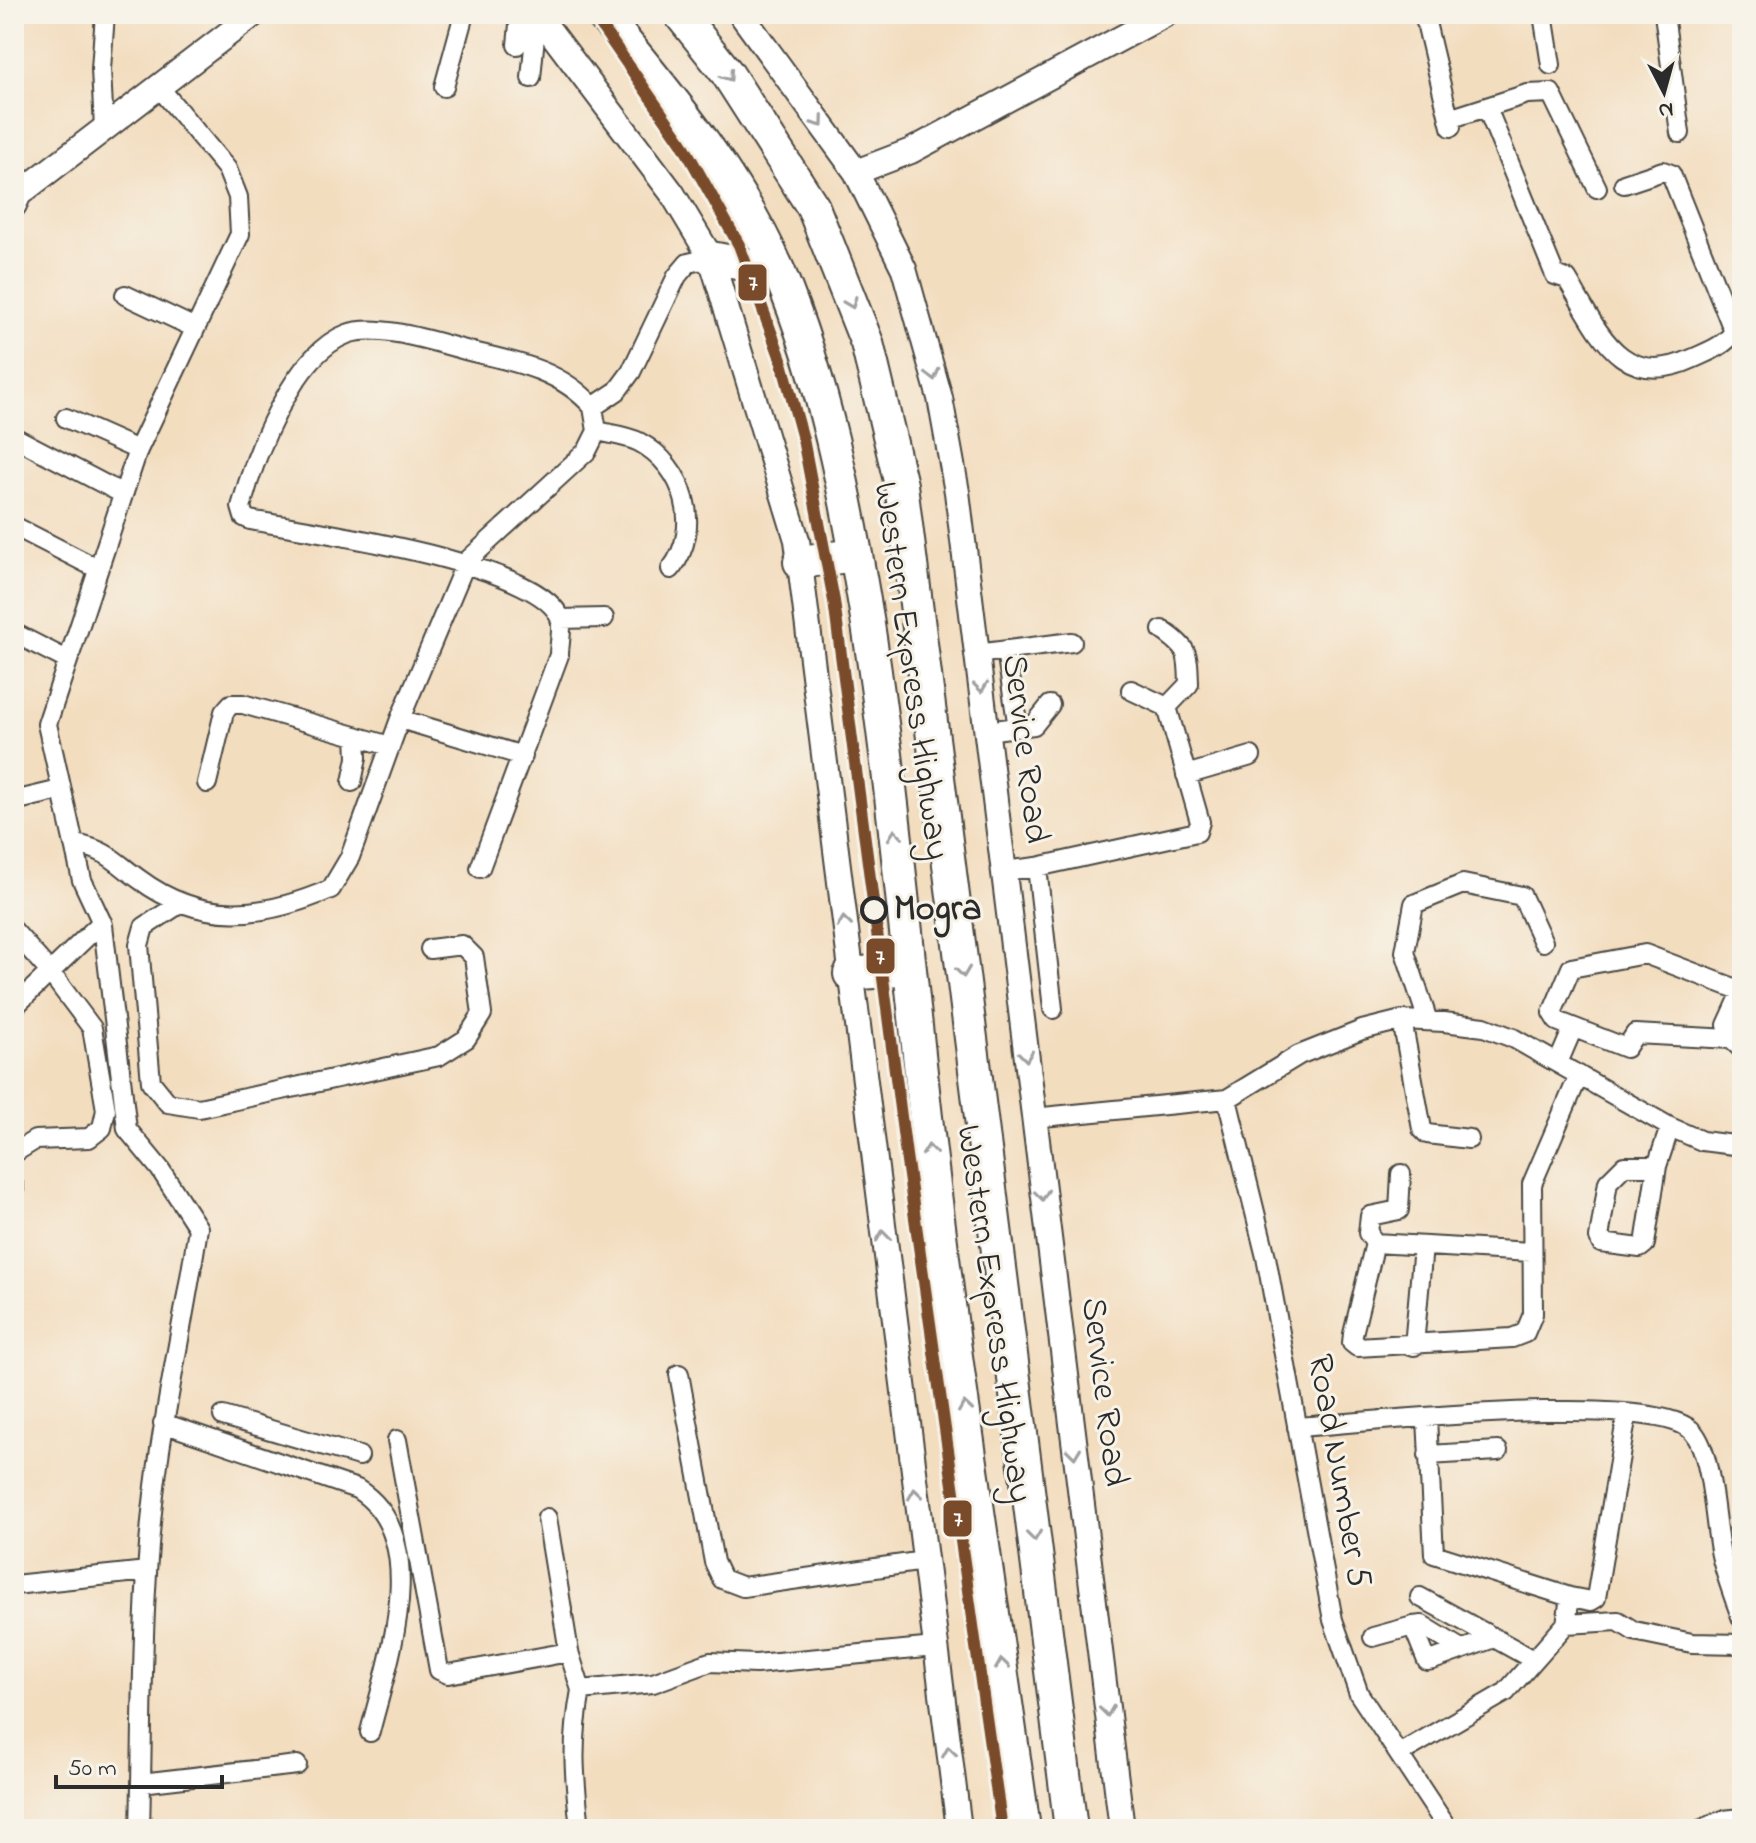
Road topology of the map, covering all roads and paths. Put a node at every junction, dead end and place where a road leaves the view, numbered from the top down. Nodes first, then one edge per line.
1 (105, 14) edge
2 (254, 14) edge
3 (464, 14) edge
4 (520, 14) edge
5 (537, 14) edge
6 (602, 14) edge
7 (680, 14) edge
8 (741, 14) edge
9 (1166, 14) edge
10 (1424, 14) edge
11 (1543, 14) edge
12 (1664, 14) edge
13 (517, 45) dead end
14 (1551, 65) dead end
15 (531, 78) dead end
16 (159, 87) junction
17 (444, 87) dead end
18 (1487, 108) junction
19 (104, 129) junction
20 (1680, 133) dead end
21 (856, 172) junction
22 (1624, 184) dead end
23 (1597, 188) dead end
24 (16, 198) edge
25 (711, 258) junction
26 (778, 271) junction
27 (125, 295) dead end
28 (195, 328) junction
29 (593, 407) junction
30 (66, 418) dead end
31 (597, 431) junction
32 (14, 437) edge
33 (138, 450) junction
34 (123, 494) junction
35 (14, 526) edge
36 (856, 555) junction
37 (466, 562) junction
38 (800, 562) junction
39 (98, 569) junction
40 (671, 569) dead end
41 (604, 618) dead end
42 (560, 619) junction
43 (1162, 630) dead end
44 (14, 633) edge
45 (1072, 642) dead end
46 (1006, 650) junction
47 (976, 654) junction
48 (67, 660) junction
49 (1131, 690) dead end
50 (1050, 705) dead end
51 (1167, 707) junction
52 (400, 719) junction
53 (1018, 728) junction
54 (986, 731) junction
55 (356, 736) junction
56 (390, 746) junction
57 (523, 756) junction
58 (1251, 756) dead end
59 (1186, 775) junction
60 (352, 782) dead end
61 (207, 783) dead end
62 (60, 790) junction
63 (14, 801) edge
64 (76, 844) junction
65 (1037, 867) junction
66 (480, 868) dead end
67 (1003, 871) junction
68 (181, 903) junction
69 (102, 922) junction
70 (14, 931) edge
71 (1543, 942) dead end
72 (430, 949) dead end
73 (909, 969) junction
74 (50, 972) junction
75 (850, 974) junction
76 (1742, 991) edge
77 (18, 997) edge
78 (1053, 1009) dead end
79 (1402, 1020) junction
80 (1428, 1021) junction
81 (1573, 1028) junction
82 (1737, 1044) edge
83 (1558, 1063) junction
84 (1579, 1075) junction
85 (1227, 1099) junction
86 (1033, 1118) junction
87 (1670, 1127) junction
88 (1469, 1139) dead end
89 (1742, 1146) edge
90 (14, 1153) edge
91 (1657, 1166) junction
92 (1401, 1174) dead end
93 (14, 1187) edge
94 (14, 1208) edge
95 (1375, 1243) junction
96 (1423, 1246) junction
97 (1531, 1252) junction
98 (1414, 1346) junction
99 (679, 1374) dead end
100 (1627, 1414) junction
101 (223, 1416) dead end
102 (1427, 1418) junction
103 (163, 1423) junction
104 (1297, 1427) junction
105 (294, 1437) junction
106 (397, 1440) dead end
107 (1498, 1451) dead end
108 (1428, 1455) junction
109 (359, 1456) dead end
110 (285, 1464) junction
111 (547, 1518) dead end
112 (924, 1561) junction
113 (147, 1571) junction
114 (14, 1585) edge
115 (1420, 1597) dead end
116 (1570, 1597) junction
117 (1742, 1619) edge
118 (1566, 1624) junction
119 (1413, 1626) junction
120 (1373, 1637) dead end
121 (1494, 1638) junction
122 (1742, 1644) edge
123 (935, 1647) junction
124 (1461, 1649) junction
125 (569, 1652) junction
126 (1532, 1659) junction
127 (581, 1690) junction
128 (370, 1732) dead end
129 (1399, 1754) junction
130 (297, 1765) dead end
131 (141, 1783) junction
132 (1742, 1818) edge
133 (140, 1829) edge
134 (580, 1829) edge
135 (959, 1829) edge
136 (1024, 1829) edge
137 (1071, 1829) edge
138 (1122, 1829) edge
139 (1448, 1829) edge
140 (1702, 1829) edge

1 - 19 street
2 - 16 street
3 - 17 street
4 - 13 street
5 - 15 street
5 - 25 street
6 - 26 highway, Western Express Highway
7 -> 137 highway, Western Express Highway
8 -> 21 street, Service Road
9 - 21 street
10 - 18 street
11 - 14 street
12 - 20 street
16 - 19 street
16 - 28 street
18 - 22 street
18 - 23 street
19 - 24 street
21 -> 47 street, Service Road
25 - 26 highway
25 - 29 street
25 - 38 street
26 - 36 highway, Western Express Highway
27 - 28 street
28 - 33 street
29 - 31 street
29 - 37 street
30 - 33 street
31 - 37 street
31 - 40 street
32 - 34 street
33 - 34 street
34 - 39 street
35 - 39 street
36 - 38 highway
73 -> 36 highway, Western Express Highway
37 - 42 street
37 - 52 street
75 -> 38 street
39 - 48 street
41 - 42 street
42 - 57 street
43 - 51 street
44 - 48 street
45 - 46 street
46 - 47 street
46 - 53 street
47 -> 54 street, Service Road
48 - 62 street
49 - 51 street
50 - 53 street
51 - 59 street
52 - 56 street
52 - 57 street
53 - 54 street
54 - 67 street, Service Road
55 - 56 street
55 - 60 street
55 - 61 street
56 - 68 street
57 - 66 street
58 - 59 street
59 - 65 street
62 - 63 street
62 - 64 street
64 - 68 street
64 - 69 street
65 - 67 street
65 - 78 street
67 -> 86 street, Service Road
68 - 72 street
69 - 74 street
69 - 103 street
70 - 74 street
71 - 80 street
73 - 75 highway
136 -> 73 highway, Western Express Highway
74 - 77 street
74 - 90 street
112 -> 75 street
76 - 81 street
76 - 82 street
79 - 80 street
79 - 85 street
79 - 88 street
80 - 83 street
81 - 82 street
81 - 83 street
83 - 84 street
84 - 87 street
84 - 97 street
85 - 86 street
85 - 104 street, Road Number 5
86 -> 138 street, Service Road
87 - 89 street
87 - 91 street
91 - 91 street
92 - 95 street
93 - 94 street
95 - 96 street
95 - 98 street
96 - 97 street
96 - 98 street
97 - 98 street
99 - 112 street
100 - 102 street
100 - 116 street
100 - 117 street
101 - 105 street
102 - 104 street
102 - 108 street
103 - 110 street
103 - 113 street
104 - 129 street, Road Number 5
105 - 109 street
105 - 110 street
106 - 125 street
107 - 108 street
108 - 116 street
110 - 128 street
111 - 125 street
112 - 123 street
113 - 114 street
113 - 131 street
115 - 121 street
116 - 118 street
118 - 122 street
118 - 126 street
119 - 120 street
119 - 124 street
119 - 124 street
121 - 124 street
121 - 126 street
123 - 127 street
135 -> 123 street
125 - 127 street
126 - 129 street
127 - 134 street
129 - 139 street, Road Number 5
130 - 131 street
131 - 133 street
132 - 140 street

